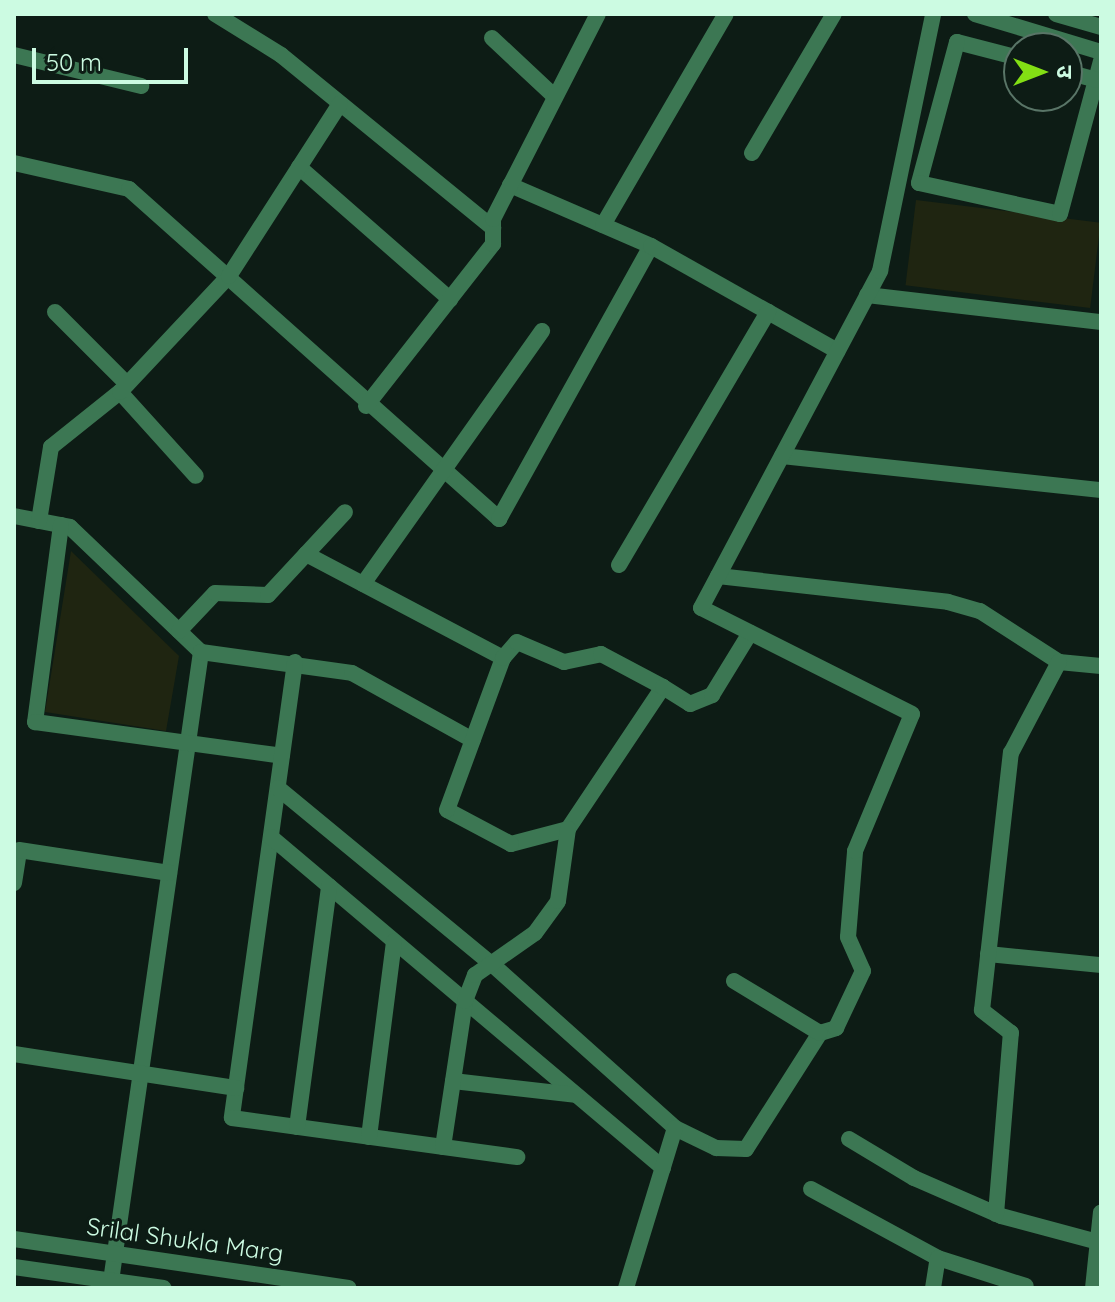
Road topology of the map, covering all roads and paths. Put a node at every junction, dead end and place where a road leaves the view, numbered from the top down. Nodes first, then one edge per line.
1 (215, 14) edge
2 (598, 14) edge
3 (726, 14) edge
4 (834, 14) edge
5 (933, 14) edge
6 (975, 14) edge
7 (1056, 14) edge
8 (1101, 27) edge
9 (492, 38) dead end
10 (1101, 52) edge
11 (1003, 54) edge
12 (14, 55) edge
13 (1101, 61) edge
14 (1083, 76) edge
15 (1096, 80) junction
16 (141, 86) dead end
17 (555, 97) junction
18 (340, 104) junction
19 (752, 153) dead end
20 (14, 163) edge
21 (299, 167) junction
22 (510, 185) junction
23 (603, 225) junction
24 (493, 228) junction
25 (651, 246) junction
26 (229, 276) junction
27 (867, 295) junction
28 (450, 299) junction
29 (55, 312) dead end
30 (768, 312) junction
31 (1101, 322) edge
32 (542, 331) dead end
33 (837, 351) junction
34 (124, 388) junction
35 (366, 406) junction
36 (782, 456) junction
37 (442, 471) junction
38 (196, 476) dead end
39 (1101, 490) edge
40 (345, 512) dead end
41 (14, 516) edge
42 (39, 521) junction
43 (61, 525) junction
44 (306, 554) junction
45 (619, 565) dead end
46 (718, 576) junction
47 (363, 584) junction
48 (179, 631) junction
49 (750, 633) junction
50 (201, 652) junction
51 (503, 658) junction
52 (295, 662) junction
53 (1059, 662) junction
54 (1101, 666) edge
55 (663, 687) junction
56 (473, 740) junction
57 (188, 743) junction
58 (282, 756) junction
59 (278, 788) junction
60 (568, 829) junction
61 (271, 837) junction
62 (169, 873) junction
63 (14, 883) edge
64 (329, 886) junction
65 (394, 942) junction
66 (988, 954) junction
67 (493, 965) junction
68 (1101, 965) edge
69 (734, 981) dead end
70 (465, 1001) junction
71 (820, 1033) junction
72 (14, 1054) edge
73 (140, 1073) junction
74 (453, 1081) junction
75 (236, 1088) junction
76 (575, 1095) junction
77 (297, 1127) junction
78 (675, 1128) junction
79 (369, 1137) junction
80 (849, 1139) dead end
81 (443, 1147) junction
82 (517, 1157) dead end
83 (663, 1168) junction
84 (811, 1189) dead end
85 (1101, 1212) edge
86 (996, 1214) junction
87 (14, 1239) edge
88 (1098, 1242) junction
89 (114, 1253) junction
90 (938, 1258) junction
91 (14, 1267) edge
92 (111, 1281) junction
93 (266, 1282) edge
94 (1026, 1286) edge
95 (164, 1288) edge
96 (348, 1288) edge
97 (626, 1288) edge
98 (933, 1288) edge
99 (1093, 1288) edge

1 - 18 street
2 - 17 street
3 - 23 street
4 - 19 street
5 - 27 street
6 - 10 street
7 - 8 street
9 - 17 street
11 - 15 street
12 - 16 street
13 - 15 street
14 - 15 street
17 - 22 street
18 - 21 street
18 - 24 street
20 - 26 street
21 - 26 street
21 - 28 street
22 - 23 street
22 - 24 street
23 - 25 street
24 - 28 street
25 - 30 street
25 - 37 street
26 - 34 street
26 - 35 street
27 - 31 street
27 - 33 street
28 - 35 street
29 - 34 street
30 - 33 street
30 - 45 street
32 - 37 street
33 - 36 street
34 - 38 street
34 - 42 street
35 - 37 street
36 - 39 street
36 - 46 street
37 - 47 street
40 - 44 street
41 - 42 street
42 - 43 street
43 - 48 street
43 - 57 street
44 - 47 street
44 - 48 street
46 - 49 street
46 - 53 street
47 - 51 street
48 - 50 street
49 - 55 street
49 - 71 street
50 - 52 street
50 - 57 street
51 - 55 street
51 - 56 street
52 - 56 street
52 - 58 street
53 - 54 street
53 - 66 street
55 - 60 street
56 - 60 street
57 - 58 street
57 - 62 street
58 - 59 street
59 - 61 street
59 - 67 street
60 - 67 street
61 - 64 street
61 - 75 street
62 - 63 street
62 - 73 street
64 - 65 street
64 - 77 street
65 - 70 street
65 - 79 street
66 - 68 street
66 - 86 street
67 - 70 street
67 - 78 street
69 - 71 street
70 - 74 street
70 - 76 street
71 - 78 street
72 - 73 street
73 - 75 street
73 - 89 street
74 - 76 street
74 - 81 street
75 - 77 street
76 - 83 street
77 - 79 street
78 - 83 street
79 - 81 street
80 - 86 street
81 - 82 street
83 - 97 street
84 - 90 street
85 - 88 street
86 - 88 street
87 - 89 street, Srilal Shukla Marg
88 - 99 street
89 - 92 street
89 - 93 street, Srilal Shukla Marg
90 - 94 street
90 - 98 street
91 - 92 street
92 - 95 street
93 - 96 street, Srilal Shukla Marg

